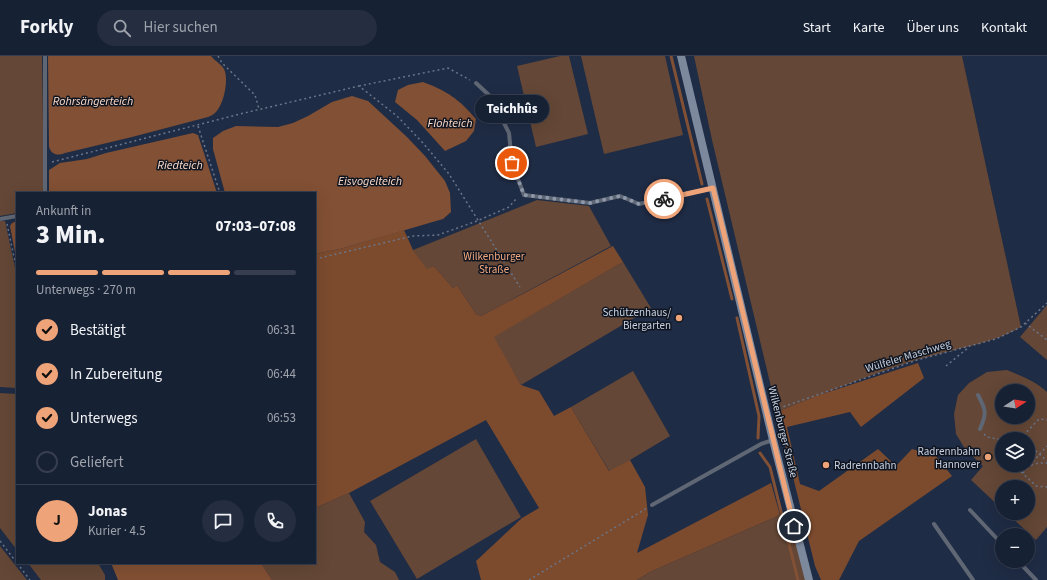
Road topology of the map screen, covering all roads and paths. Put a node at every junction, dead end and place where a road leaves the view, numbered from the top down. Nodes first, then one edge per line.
1 (44, 56) edge
2 (218, 56) edge
3 (681, 56) edge
4 (476, 83) joint
5 (359, 86) junction
6 (259, 109) junction
7 (198, 126) junction
8 (45, 164) junction
9 (713, 188) junction
10 (45, 192) edge
11 (220, 192) edge
12 (524, 195) junction
13 (16, 216) edge
14 (6, 218) junction
15 (0, 219) edge
16 (477, 221) junction
17 (316, 259) edge
18 (16, 266) edge
19 (520, 287) dead end
20 (1047, 303) edge
21 (1025, 324) junction
22 (1047, 340) edge
23 (970, 346) junction
24 (946, 366) dead end
25 (978, 395) dead end
26 (766, 412) junction
27 (1047, 420) edge
28 (980, 429) joint
29 (1027, 432) edge
30 (995, 439) edge
31 (773, 440) junction
32 (1047, 446) edge
33 (1035, 450) edge
34 (1040, 454) junction
35 (1035, 459) edge
36 (1047, 462) edge
37 (1035, 464) edge
38 (1023, 473) edge
39 (1047, 487) edge
40 (652, 505) joint
41 (970, 510) dead end
42 (934, 524) dead end
43 (995, 537) edge
44 (0, 541) edge
45 (16, 562) edge
46 (18, 564) edge
47 (1025, 568) edge
48 (30, 580) edge
49 (528, 580) edge
50 (809, 580) edge
51 (973, 580) edge
52 (1036, 580) edge

1 - 8 lane
2 - 6 path
3 - 9 main road, Wilkenburger Straße
4 - 5 path
4 - 12 lane
5 - 6 path
5 - 16 path
6 - 7 path
7 - 8 path
7 - 11 path
8 - 10 lane
9 - 12 lane
9 - 26 main road, Wilkenburger Straße
12 - 16 path
13 - 14 lane
14 - 15 lane
14 - 18 path
16 - 17 path
16 - 19 path
20 - 21 path, Wülfeler Maschweg
21 - 22 path
21 - 23 path, Wülfeler Maschweg
23 - 24 path
23 - 26 path, Wülfeler Maschweg
25 - 28 lane
26 - 31 main road, Wilkenburger Straße
27 - 29 path
28 - 30 path
31 - 40 lane
31 - 50 main road, Wilkenburger Straße
32 - 34 path
33 - 34 path
34 - 35 path
34 - 36 path
36 - 37 path
38 - 39 path
40 - 49 path
41 - 43 lane
42 - 51 lane
44 - 45 path
46 - 48 path
47 - 52 lane

